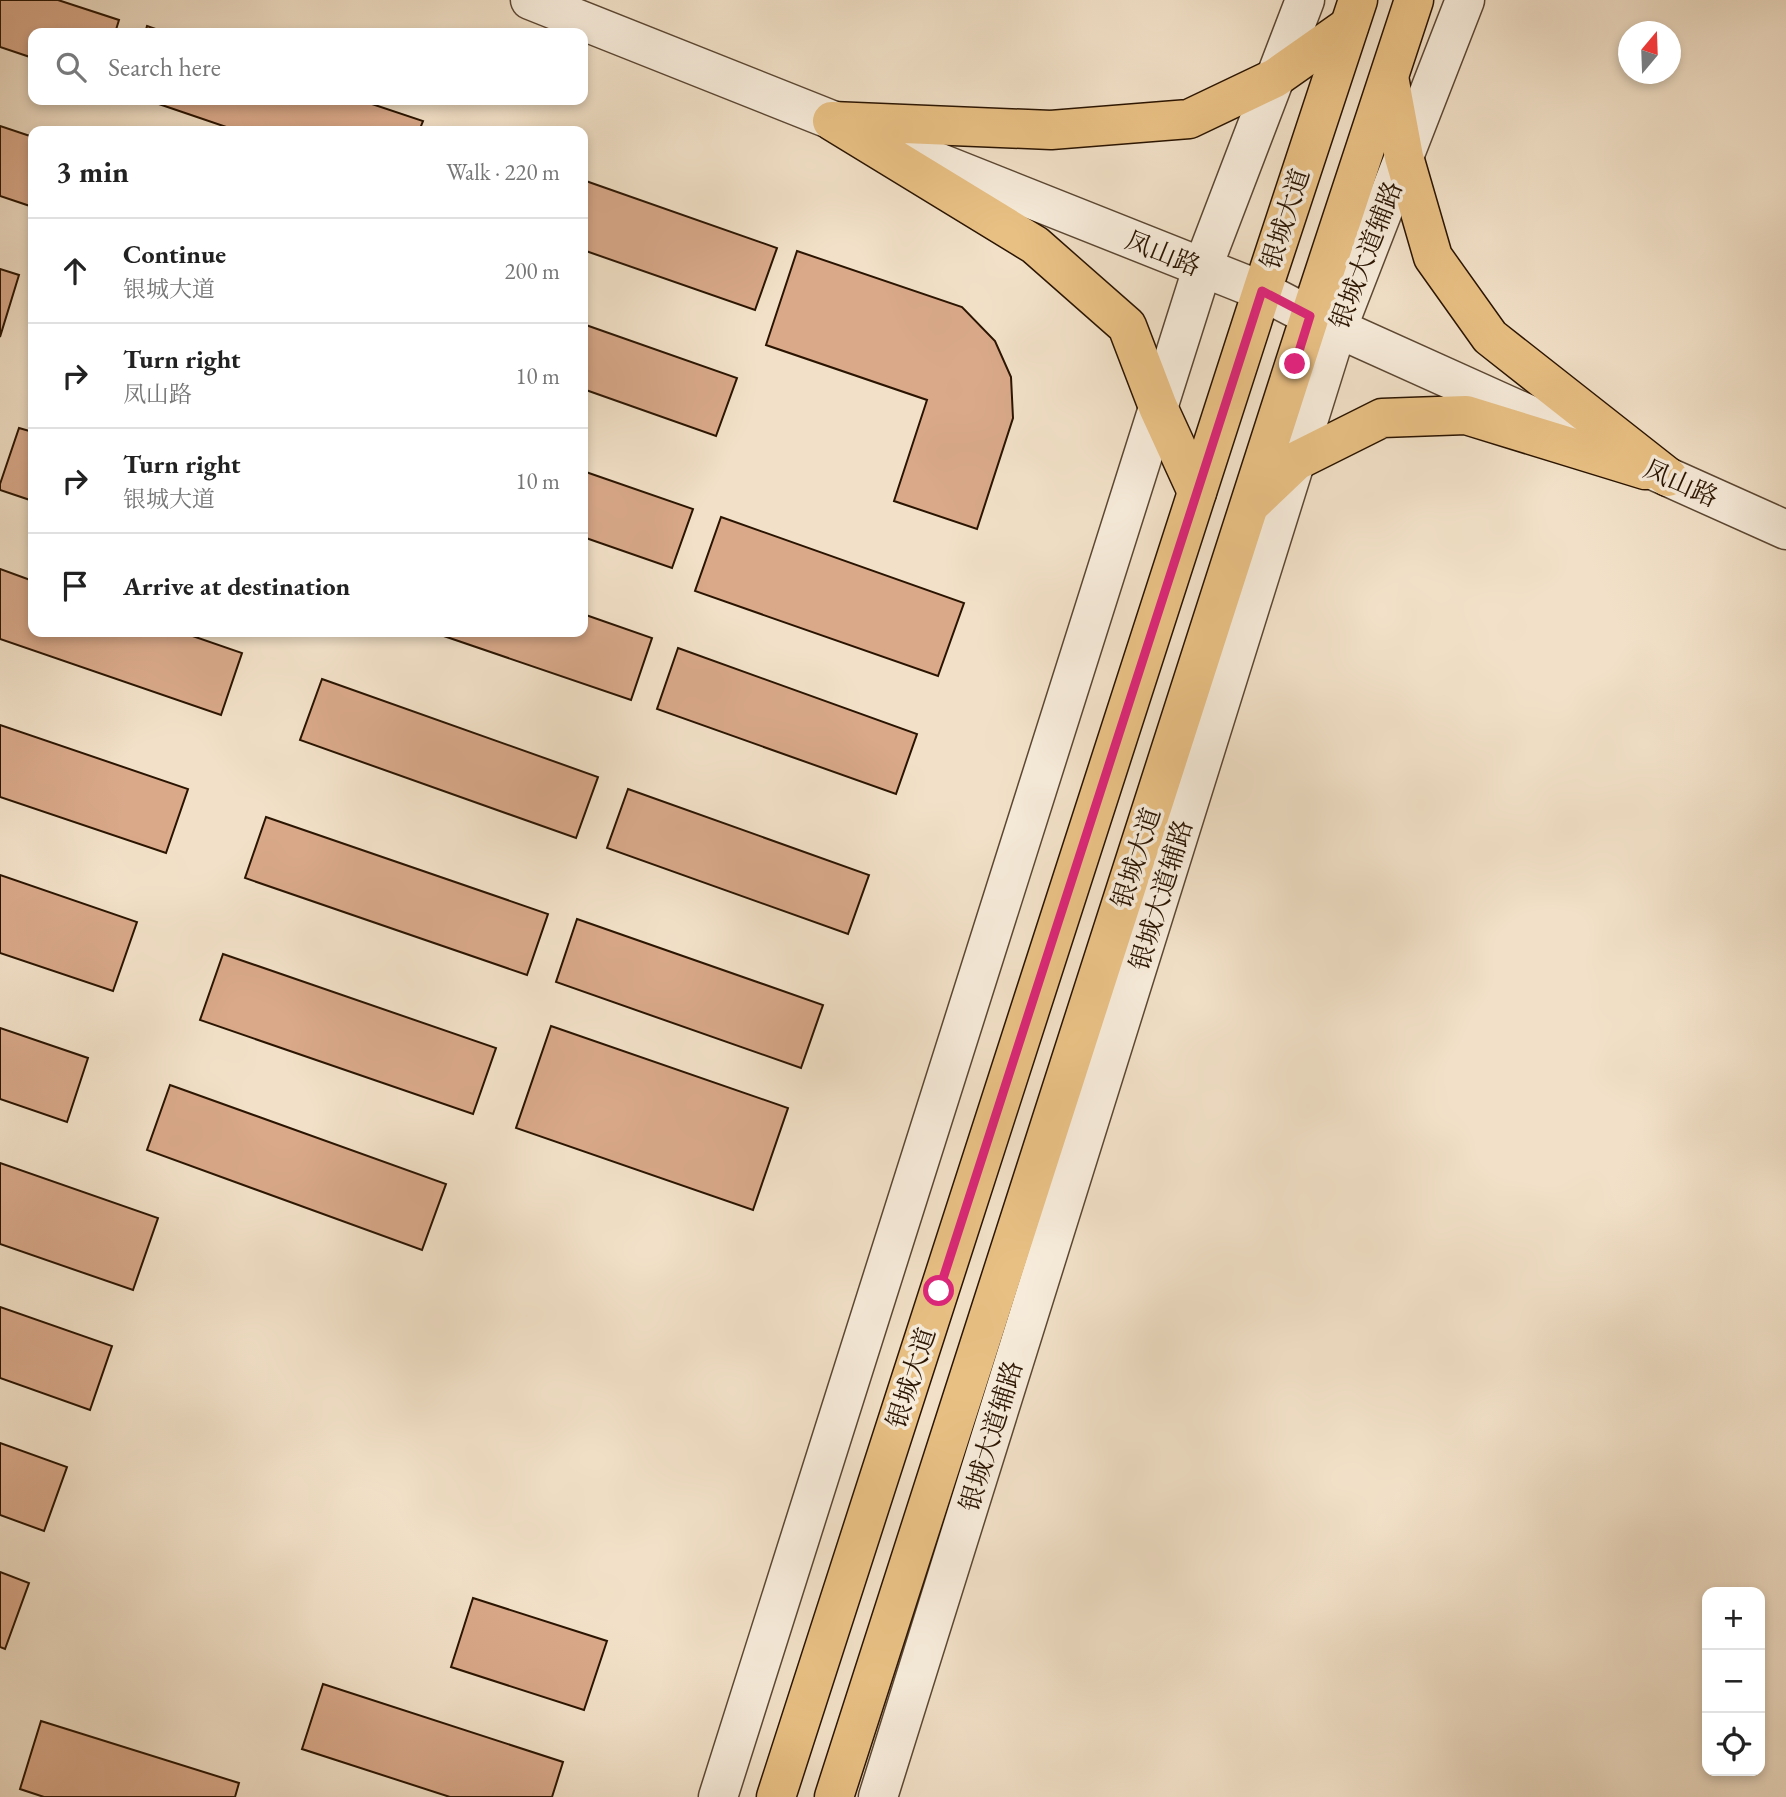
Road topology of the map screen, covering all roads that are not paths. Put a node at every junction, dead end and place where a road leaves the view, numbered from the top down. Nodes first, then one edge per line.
1 (530, 0) edge
2 (1305, 0) edge
3 (1414, 0) edge
4 (1465, 0) edge
5 (1353, 13) edge
6 (1389, 77) junction
7 (1275, 78) junction
8 (832, 121) junction
9 (1404, 157) junction
10 (1202, 269) junction
11 (1262, 291) junction
12 (1324, 323) junction
13 (1158, 407) junction
14 (1296, 461) junction
15 (1668, 477) junction
16 (1197, 492) junction
17 (1249, 506) junction
18 (1786, 530) edge
19 (718, 1797) edge
20 (776, 1797) edge
21 (834, 1797) edge
22 (878, 1797) edge

1 - 8 street, 凤山路
2 - 7 street
3 - 6 main road, 银城大道
4 - 9 street, 银城大道辅路
5 - 7 main road
5 - 11 main road, 银城大道
6 - 9 main road
6 - 12 main road, 银城大道
7 - 8 main road
7 - 10 street
8 - 10 street, 凤山路
8 - 13 main road
9 - 12 street, 银城大道辅路
9 - 15 main road
10 - 11 street, 凤山路
10 - 13 street
11 - 12 street, 凤山路
11 - 16 main road, 银城大道
12 - 14 street, 银城大道辅路
12 - 15 street, 凤山路
12 - 17 main road, 银城大道
13 - 16 main road
13 - 19 street
14 - 15 main road
14 - 17 main road
14 - 22 street, 银城大道辅路
15 - 18 street, 凤山路
16 - 20 main road, 银城大道
17 - 21 main road, 银城大道

